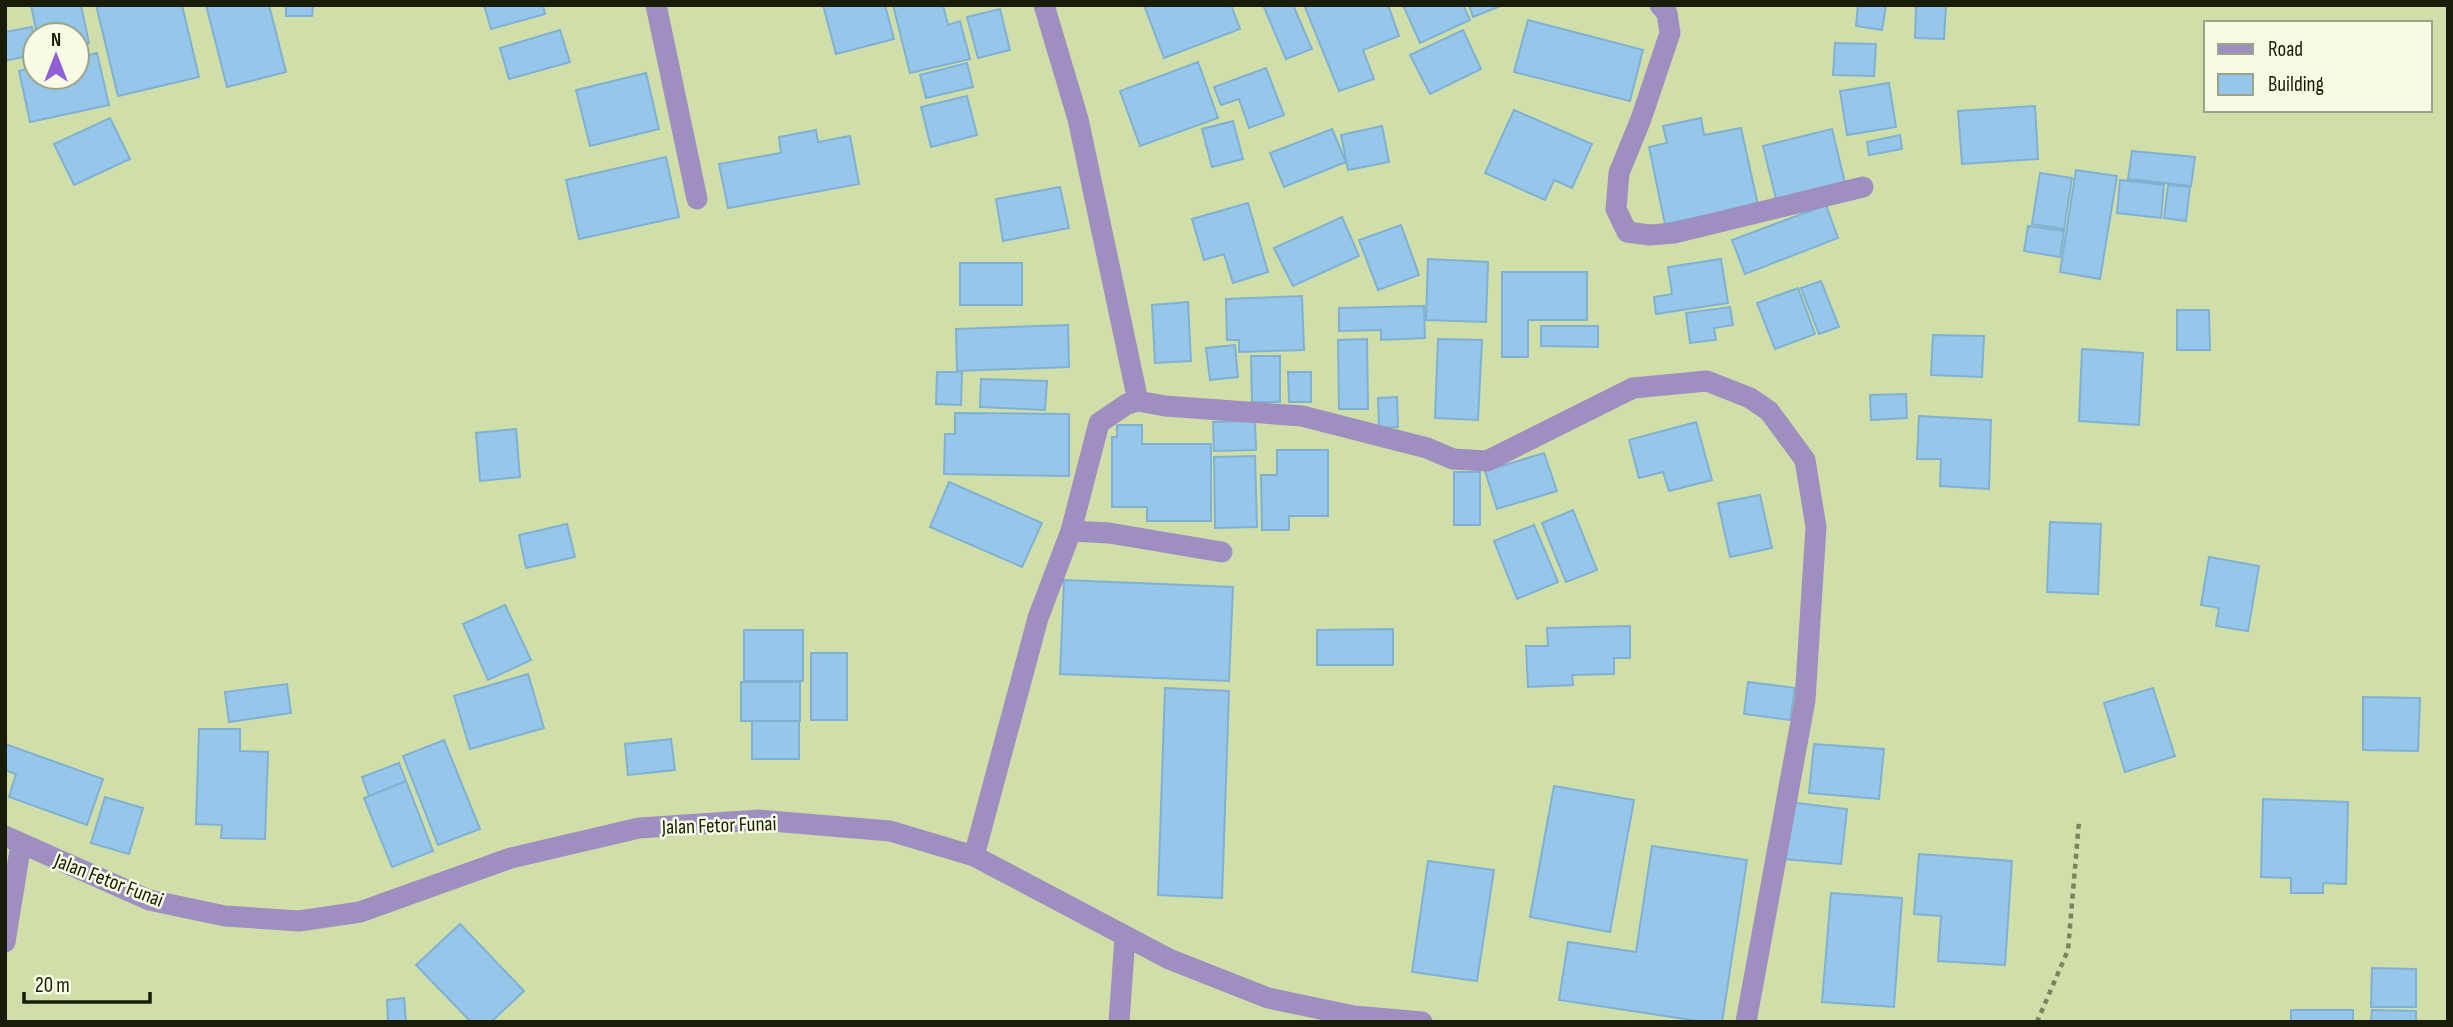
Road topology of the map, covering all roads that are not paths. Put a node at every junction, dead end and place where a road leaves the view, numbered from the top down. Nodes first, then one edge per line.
1 (656, 5) edge
2 (1044, 5) edge
3 (1660, 5) edge
4 (1863, 187) dead end
5 (696, 199) dead end
6 (1138, 401) junction
7 (1071, 531) junction
8 (1222, 552) dead end
9 (13, 840) edge
10 (974, 856) junction
11 (1125, 936) junction
12 (5, 942) edge
13 (1119, 1022) edge
14 (1422, 1022) edge
15 (1746, 1022) edge

1 - 5 street
2 - 6 street
3 - 4 street
6 - 7 street
6 - 15 street
7 - 8 street
7 - 10 street
9 - 10 street, Jalan Fetor Funai
9 - 12 street
10 - 11 street, Jalan Fetor Funai
11 - 13 street
11 - 14 street, Jalan Fetor Funai

